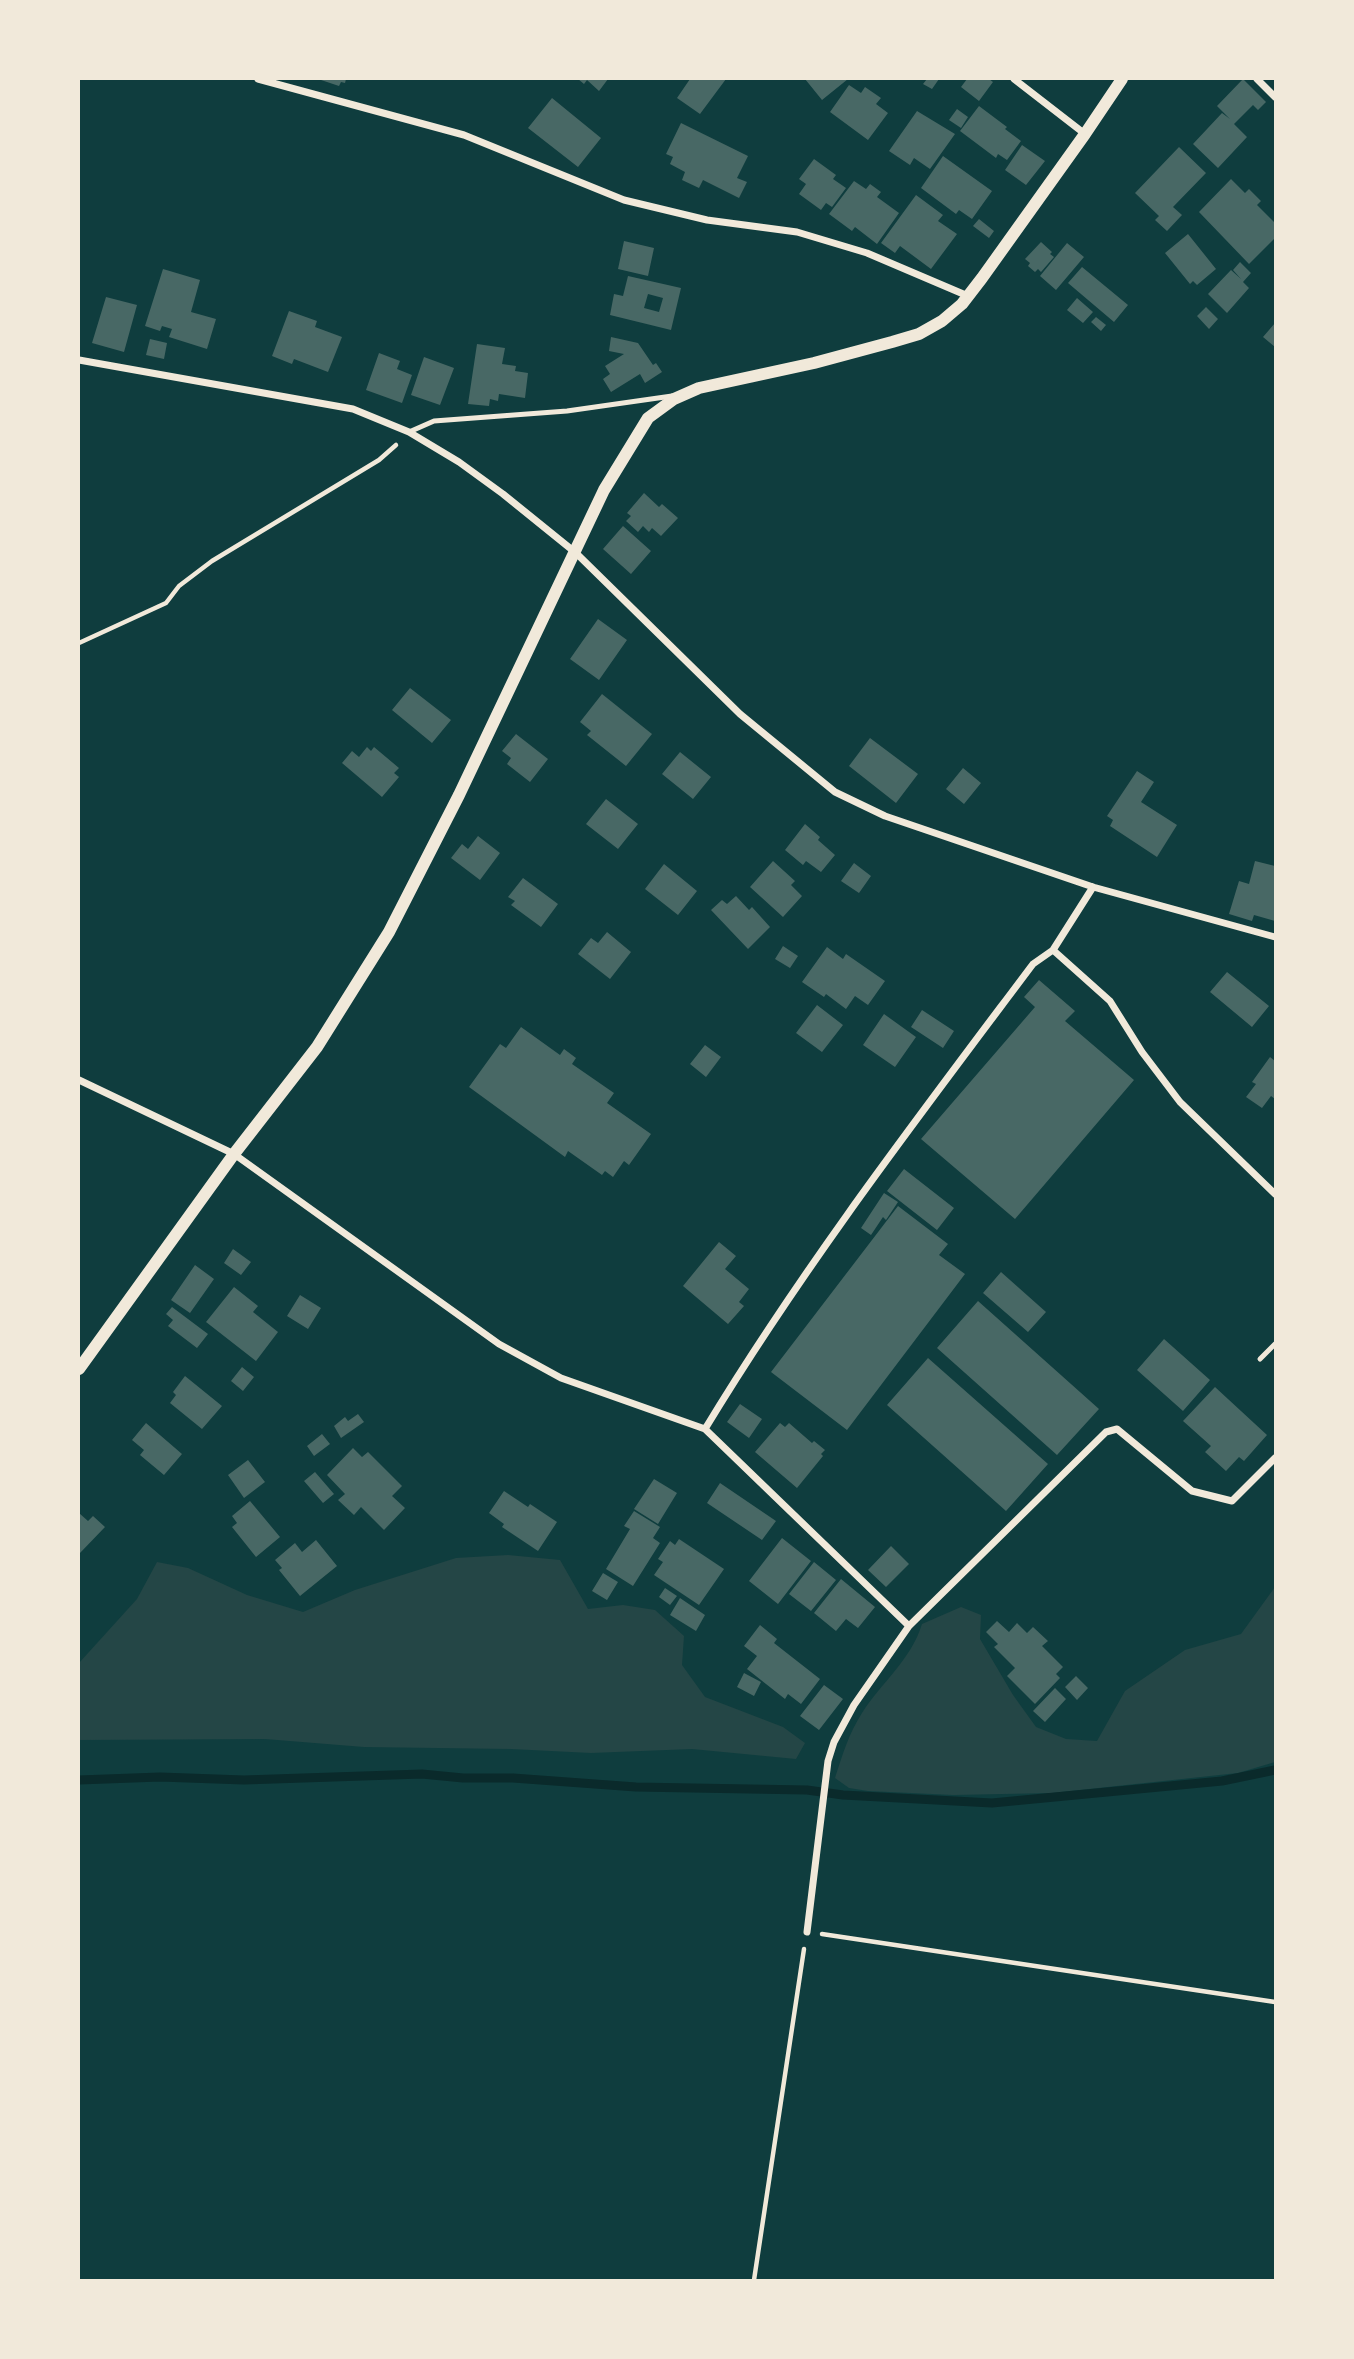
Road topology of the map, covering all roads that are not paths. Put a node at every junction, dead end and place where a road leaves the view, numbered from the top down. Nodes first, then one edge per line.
1 (258, 79) edge
2 (1014, 79) edge
3 (1122, 79) edge
4 (1257, 79) edge
5 (1275, 97) edge
6 (1085, 134) junction
7 (968, 296) junction
8 (79, 360) edge
9 (682, 395) junction
10 (409, 432) junction
11 (576, 553) junction
12 (1093, 887) junction
13 (1275, 937) edge
14 (1053, 950) junction
15 (79, 1080) edge
16 (234, 1154) junction
17 (1275, 1194) edge
18 (1275, 1344) edge
19 (1259, 1359) dead end
20 (79, 1369) edge
21 (705, 1429) junction
22 (1275, 1458) edge
23 (909, 1626) junction
24 (807, 1931) road end

1 - 7 street
2 - 6 street
3 - 6 street
4 - 5 street
6 - 7 street
7 - 9 street
8 - 10 street
9 - 10 lane
9 - 11 street
10 - 11 street
11 - 12 street
11 - 16 street
12 - 13 street
12 - 14 street
14 - 17 street
14 - 21 street
15 - 16 street
16 - 20 street
16 - 21 street
18 - 19 lane
21 - 23 street
22 - 23 street
23 - 24 street

